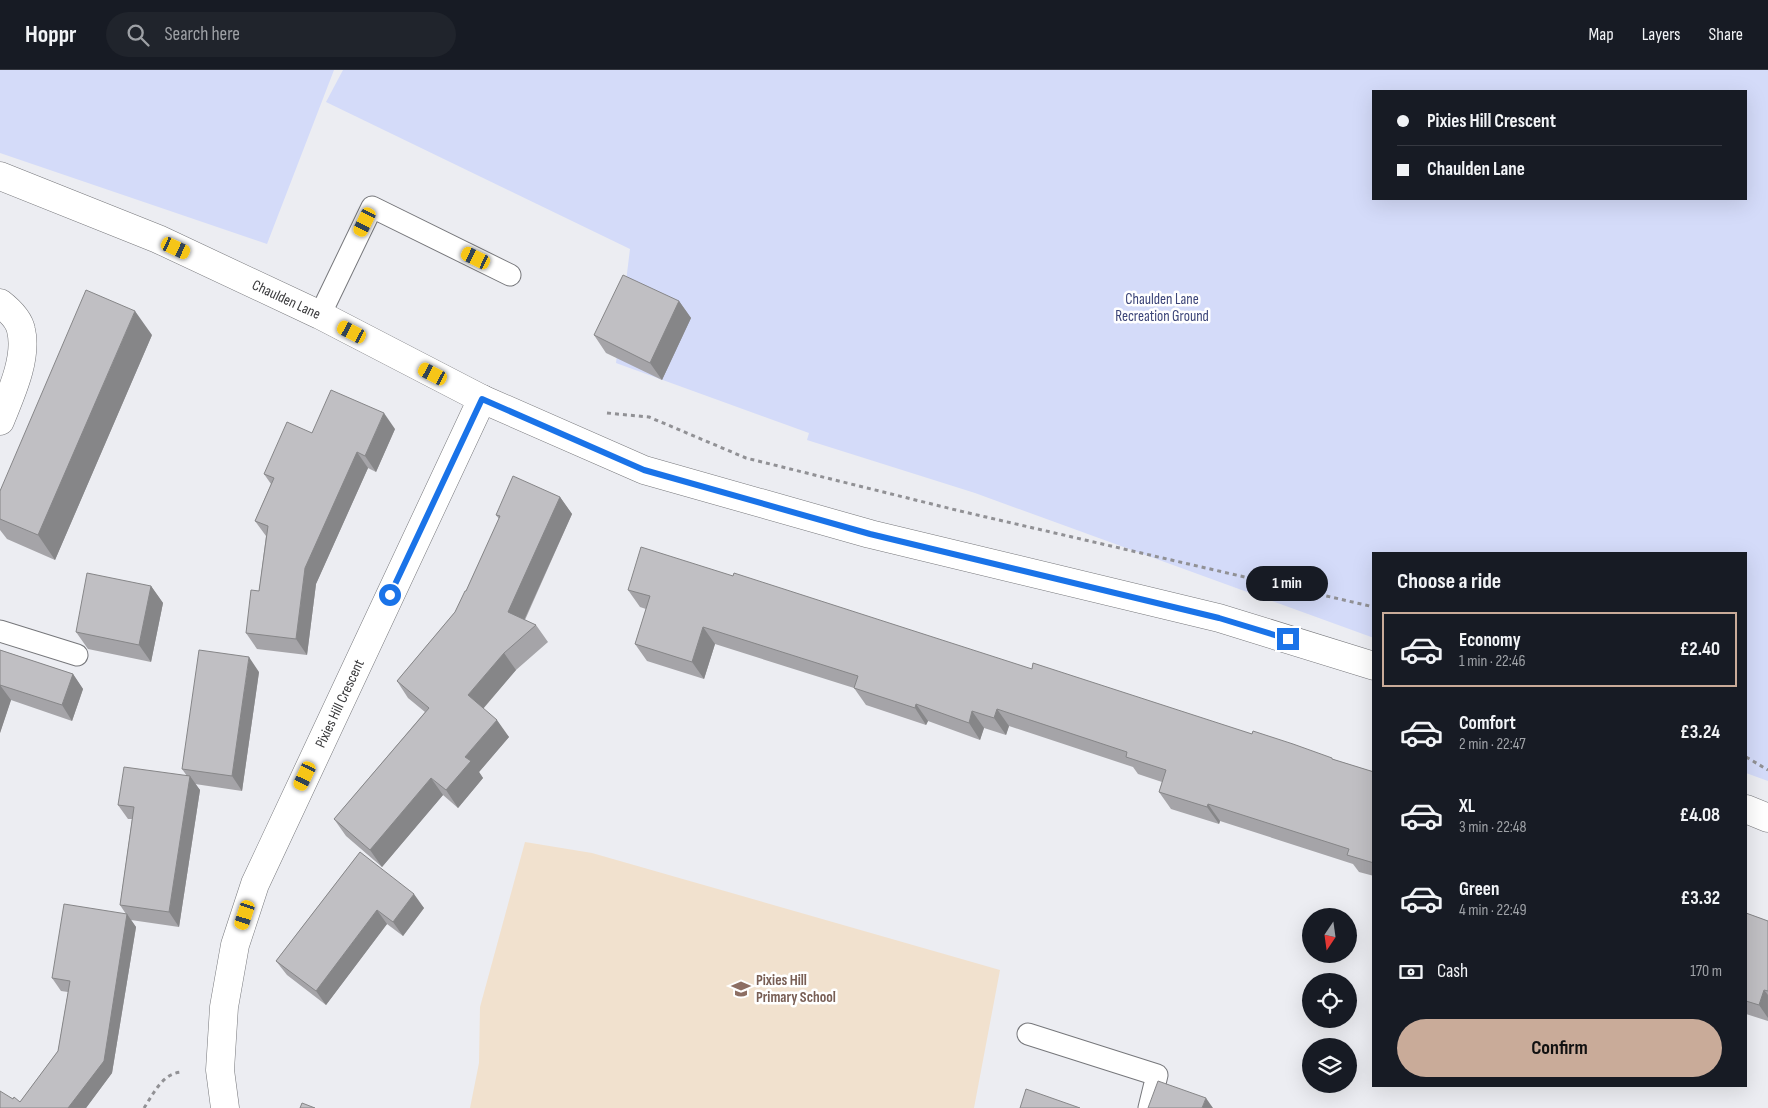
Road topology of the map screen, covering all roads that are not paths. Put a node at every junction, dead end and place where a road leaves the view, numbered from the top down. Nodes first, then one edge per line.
1 (0, 176) edge
2 (510, 275) dead end
3 (0, 303) edge
4 (320, 315) junction
5 (482, 399) junction
6 (0, 421) edge
7 (0, 631) edge
8 (77, 656) dead end
9 (1372, 665) edge
10 (1747, 810) edge
11 (1768, 818) edge
12 (1028, 1034) dead end
13 (225, 1108) edge
14 (1149, 1108) edge

1 - 4 street, Chaulden Lane
2 - 4 lane
3 - 6 street
4 - 5 street, Chaulden Lane
5 - 9 street, Chaulden Lane
5 - 13 street, Pixies Hill Crescent
7 - 8 lane
10 - 11 street
12 - 14 lane

